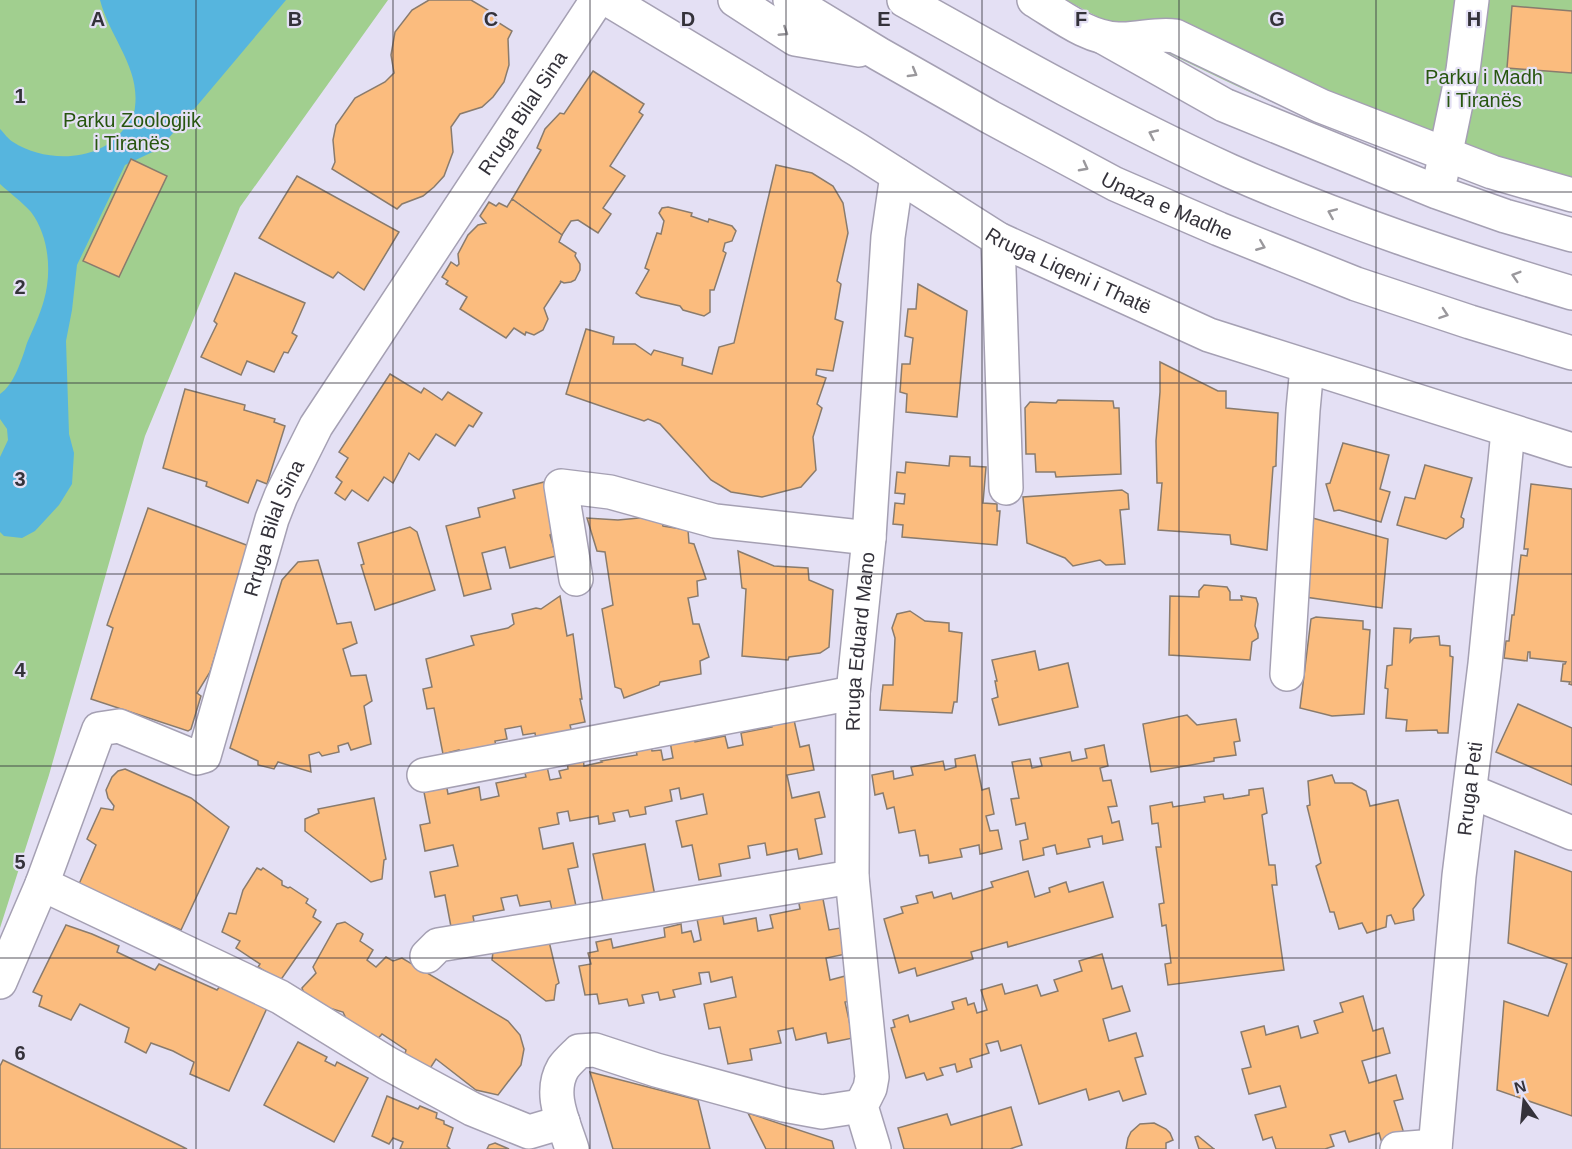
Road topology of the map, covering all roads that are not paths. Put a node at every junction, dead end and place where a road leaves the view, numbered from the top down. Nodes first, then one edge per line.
1 (597, 0) edge
2 (609, 0) edge
3 (735, 0) edge
4 (790, 0) edge
5 (904, 0) edge
6 (938, 0) edge
7 (1034, 0) edge
8 (1472, 0) edge
9 (964, 33) junction
10 (1100, 36) junction
11 (879, 54) junction
12 (1446, 154) junction
13 (897, 176) junction
14 (1437, 192) junction
15 (1572, 195) edge
16 (1572, 235) edge
17 (998, 239) junction
18 (1572, 293) edge
19 (1572, 353) edge
20 (1307, 367) junction
21 (1508, 431) junction
22 (1572, 450) edge
23 (1006, 488) dead end
24 (869, 538) junction
25 (576, 579) dead end
26 (1287, 674) dead end
27 (853, 693) junction
28 (424, 775) dead end
29 (1470, 791) junction
30 (1572, 833) edge
31 (852, 877) junction
32 (42, 884) junction
33 (427, 956) dead end
34 (0, 982) edge
35 (861, 1106) junction
36 (568, 1135) edge
37 (1435, 1148) edge
38 (874, 1149) edge
39 (1398, 1149) edge

1 - 32 main road, Rruga Bilal Sina
2 - 13 main road, Rruga Liqeni i Thatë
3 -> 11 main road
4 - 11 main road, Unaza e Madhe
5 - 9 main road
6 - 9 main road
7 - 10 main road
8 - 12 main road
18 -> 9 main road
10 - 12 main road
10 - 14 main road
11 -> 19 main road, Unaza e Madhe
12 - 14 main road
12 - 15 main road
13 - 17 main road, Rruga Liqeni i Thatë
13 - 24 main road, Rruga Eduard Mano
14 - 16 main road
17 - 20 main road, Rruga Liqeni i Thatë
17 - 23 main road
20 - 21 main road, Rruga Liqeni i Thatë
20 - 26 main road
21 - 22 main road, Rruga Liqeni i Thatë
21 - 29 main road, Rruga Peti
24 - 25 main road
24 - 27 main road, Rruga Eduard Mano
27 - 28 main road
27 - 31 main road, Rruga Eduard Mano
29 - 30 main road
29 - 37 main road, Rruga Peti
31 - 33 main road
31 - 35 main road, Rruga Eduard Mano
32 - 34 main road, Rruga Bilal Sina
32 - 36 main road
35 - 36 main road
35 - 38 main road
37 - 39 main road

